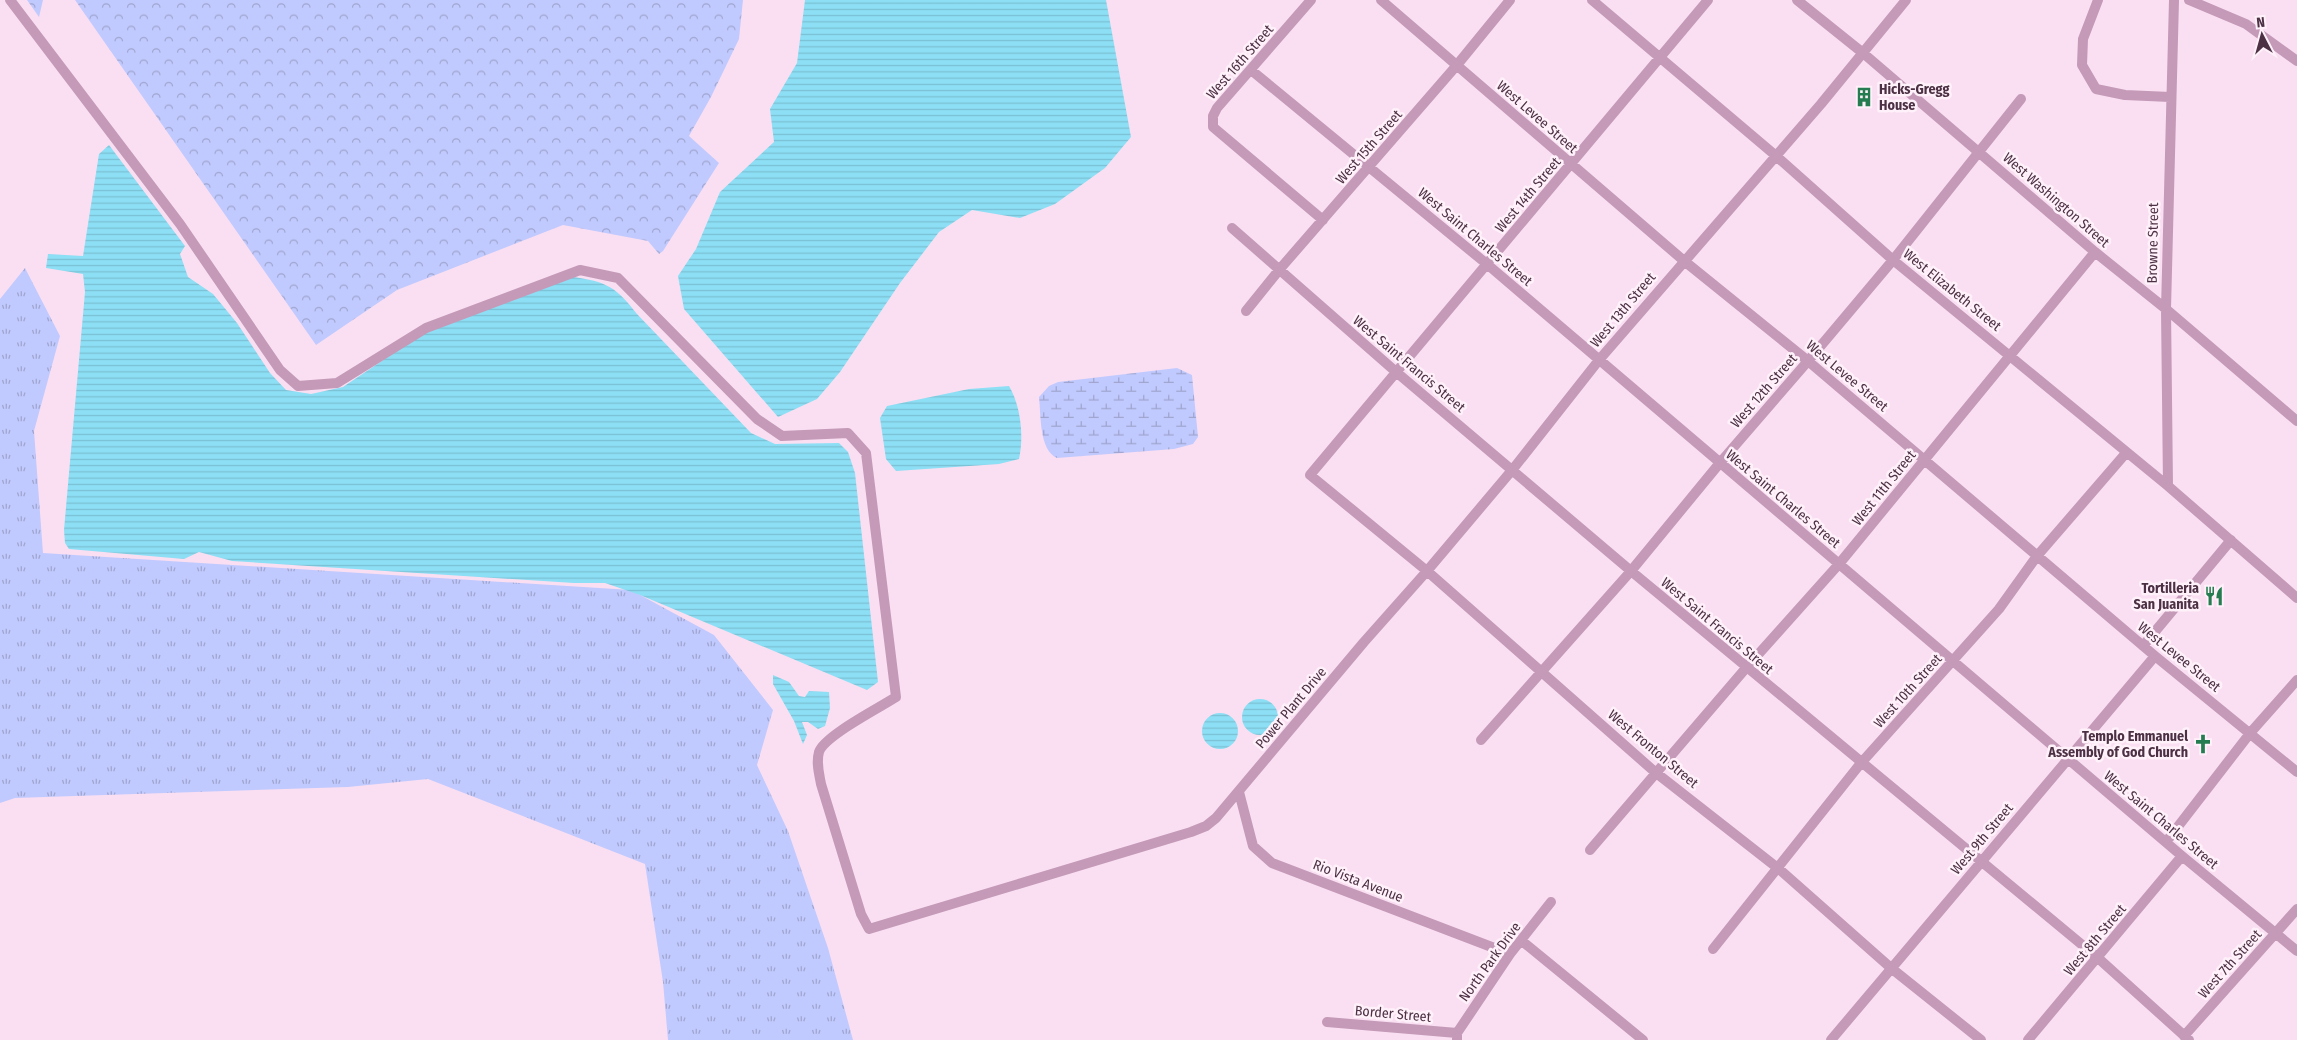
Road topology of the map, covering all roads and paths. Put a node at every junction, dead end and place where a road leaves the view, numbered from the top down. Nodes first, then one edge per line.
1 (10, 0) edge
2 (1311, 0) edge
3 (1381, 0) edge
4 (1510, 0) edge
5 (1592, 0) edge
6 (1708, 0) edge
7 (1797, 0) edge
8 (1906, 0) edge
9 (2098, 0) edge
10 (2174, 0) edge
11 (2188, 0) edge
12 (1863, 54) junction
13 (1660, 59) junction
14 (2297, 61) edge
15 (1457, 65) junction
16 (1251, 70) junction
17 (2170, 97) junction
18 (2021, 98) dead end
19 (1979, 153) junction
20 (1775, 155) junction
21 (1571, 165) junction
22 (1369, 168) junction
23 (1323, 220) junction
24 (1232, 228) dead end
25 (2095, 252) junction
26 (1683, 260) junction
27 (1893, 260) junction
28 (1488, 265) junction
29 (1279, 270) junction
30 (2166, 309) junction
31 (1246, 311) dead end
32 (2010, 355) junction
33 (1599, 360) junction
34 (1808, 361) junction
35 (1395, 371) junction
36 (2297, 421) edge
37 (2126, 453) junction
38 (1925, 460) junction
39 (1719, 464) junction
40 (1513, 469) junction
41 (1310, 475) joint
42 (2168, 486) junction
43 (2230, 540) junction
44 (2037, 556) junction
45 (1839, 564) junction
46 (1427, 571) junction
47 (1631, 571) junction
48 (2297, 598) edge
49 (1364, 642) joint
50 (2143, 646) junction
51 (2155, 656) junction
52 (1952, 661) junction
53 (1746, 668) junction
54 (1541, 672) junction
55 (2297, 680) edge
56 (2250, 732) junction
57 (1481, 740) dead end
58 (2068, 759) junction
59 (1862, 763) junction
60 (1655, 772) junction
61 (2297, 772) edge
62 (1239, 792) junction
63 (2166, 842) junction
64 (1590, 850) dead end
65 (2182, 856) junction
66 (1981, 861) junction
67 (1779, 869) junction
68 (1551, 902) dead end
69 (2297, 909) edge
70 (2276, 934) junction
71 (1522, 941) junction
72 (1712, 949) dead end
73 (2297, 951) edge
74 (1510, 954) junction
75 (2098, 958) junction
76 (1891, 968) junction
77 (1327, 1022) dead end
78 (1457, 1036) edge
79 (2186, 1038) edge
80 (1643, 1040) edge
81 (1831, 1040) edge
82 (1981, 1040) edge
83 (2028, 1040) edge

1 - 62 street, Power Plant Drive
2 - 16 street, West 16th Street
3 - 15 street, West Levee Street
4 - 15 street, West 15th Street
5 - 13 street, West Elizabeth Street
6 - 13 street, West 14th Street
7 - 12 street, West Washington Street
8 - 12 street, West 13th Street
9 - 17 street
10 - 17 street, Browne Street
11 - 14 street
12 - 19 street, West Washington Street
12 - 20 street, West 13th Street
13 - 20 street, West Elizabeth Street
13 - 21 street, West 14th Street
15 - 21 street, West Levee Street
15 - 22 street, West 15th Street
16 - 22 street, West Saint Charles Street
16 - 23 street, West 16th Street
17 - 30 street, Browne Street
18 - 19 street, West 12th Street
19 - 25 street, West Washington Street
19 - 27 street, West 12th Street
20 - 26 street, West 13th Street
20 - 27 street, West Elizabeth Street
21 - 26 street, West Levee Street
21 - 28 street, West 14th Street
22 - 23 street, West 15th Street
22 - 28 street, West Saint Charles Street
23 - 29 street, West 15th Street
24 - 29 street, West Saint Francis Street
25 - 30 street, West Washington Street
25 - 32 street, West 11th Street
26 - 33 street, West 13th Street
26 - 34 street, West Levee Street
27 - 32 street, West Elizabeth Street
27 - 34 street, West 12th Street
28 - 33 street, West Saint Charles Street
28 - 35 street, West 14th Street
29 - 31 street, West 15th Street
29 - 35 street, West Saint Francis Street
30 - 36 street, West Washington Street
30 - 42 street, Browne Street
32 - 37 street, West Elizabeth Street
32 - 38 street, West 11th Street
33 - 39 street, West Saint Charles Street
33 - 40 street, West 13th Street
34 - 38 street, West Levee Street
34 - 39 street, West 12th Street
35 - 40 street, West Saint Francis Street
35 - 41 street, West 14th Street
37 - 42 street, West Elizabeth Street
37 - 44 street, West 10th Street
38 - 44 street, West Levee Street
38 - 45 street, West 11th Street
39 - 45 street, West Saint Charles Street
39 - 47 street, West 12th Street
40 - 46 street, West 13th Street
40 - 47 street, West Saint Francis Street
41 - 46 street, West Fronton Street
42 - 43 street, West Elizabeth Street
43 - 48 street, West Elizabeth Street
43 - 50 street
44 - 50 street, West Levee Street
44 - 52 street, West 10th Street
45 - 52 street, West Saint Charles Street
45 - 53 street, West 11th Street
46 - 49 street, West 13th Street
46 - 54 street, West Fronton Street
47 - 53 street, West Saint Francis Street
47 - 54 street, West 12th Street
49 - 62 street, Power Plant Drive
50 - 51 street, West Levee Street
51 - 56 street, West Levee Street
51 - 58 street, West 9th Street
52 - 58 street, West Saint Charles Street
52 - 59 street, West 10th Street
53 - 59 street, West Saint Francis Street
53 - 60 street, West 11th Street
54 - 57 street, West 12th Street
54 - 60 street, West Fronton Street
55 - 56 street
56 - 61 street, West Levee Street
56 - 63 street
58 - 63 street, West Saint Charles Street
58 - 66 street, West 9th Street
59 - 66 street, West Saint Francis Street
59 - 67 street, West 10th Street
60 - 64 street, West 11th Street
60 - 67 street, West Fronton Street
62 - 74 street, Rio Vista Avenue
63 - 65 street, West Saint Charles Street
65 - 70 street, West Saint Charles Street
65 - 75 street, West 8th Street
66 - 75 street, West Saint Francis Street
66 - 76 street, West 9th Street
67 - 72 street, West 10th Street
67 - 76 street, West Fronton Street
68 - 71 street, North Park Drive
69 - 70 street, West 7th Street
70 - 73 street, West Saint Charles Street
70 - 79 street, West 7th Street
71 - 74 street, North Park Drive
71 - 80 street
74 - 78 street, North Park Drive
75 - 79 street, West Saint Francis Street
75 - 83 street, West 8th Street
76 - 81 street, West 9th Street
76 - 82 street, West Fronton Street
77 - 78 street, Border Street

